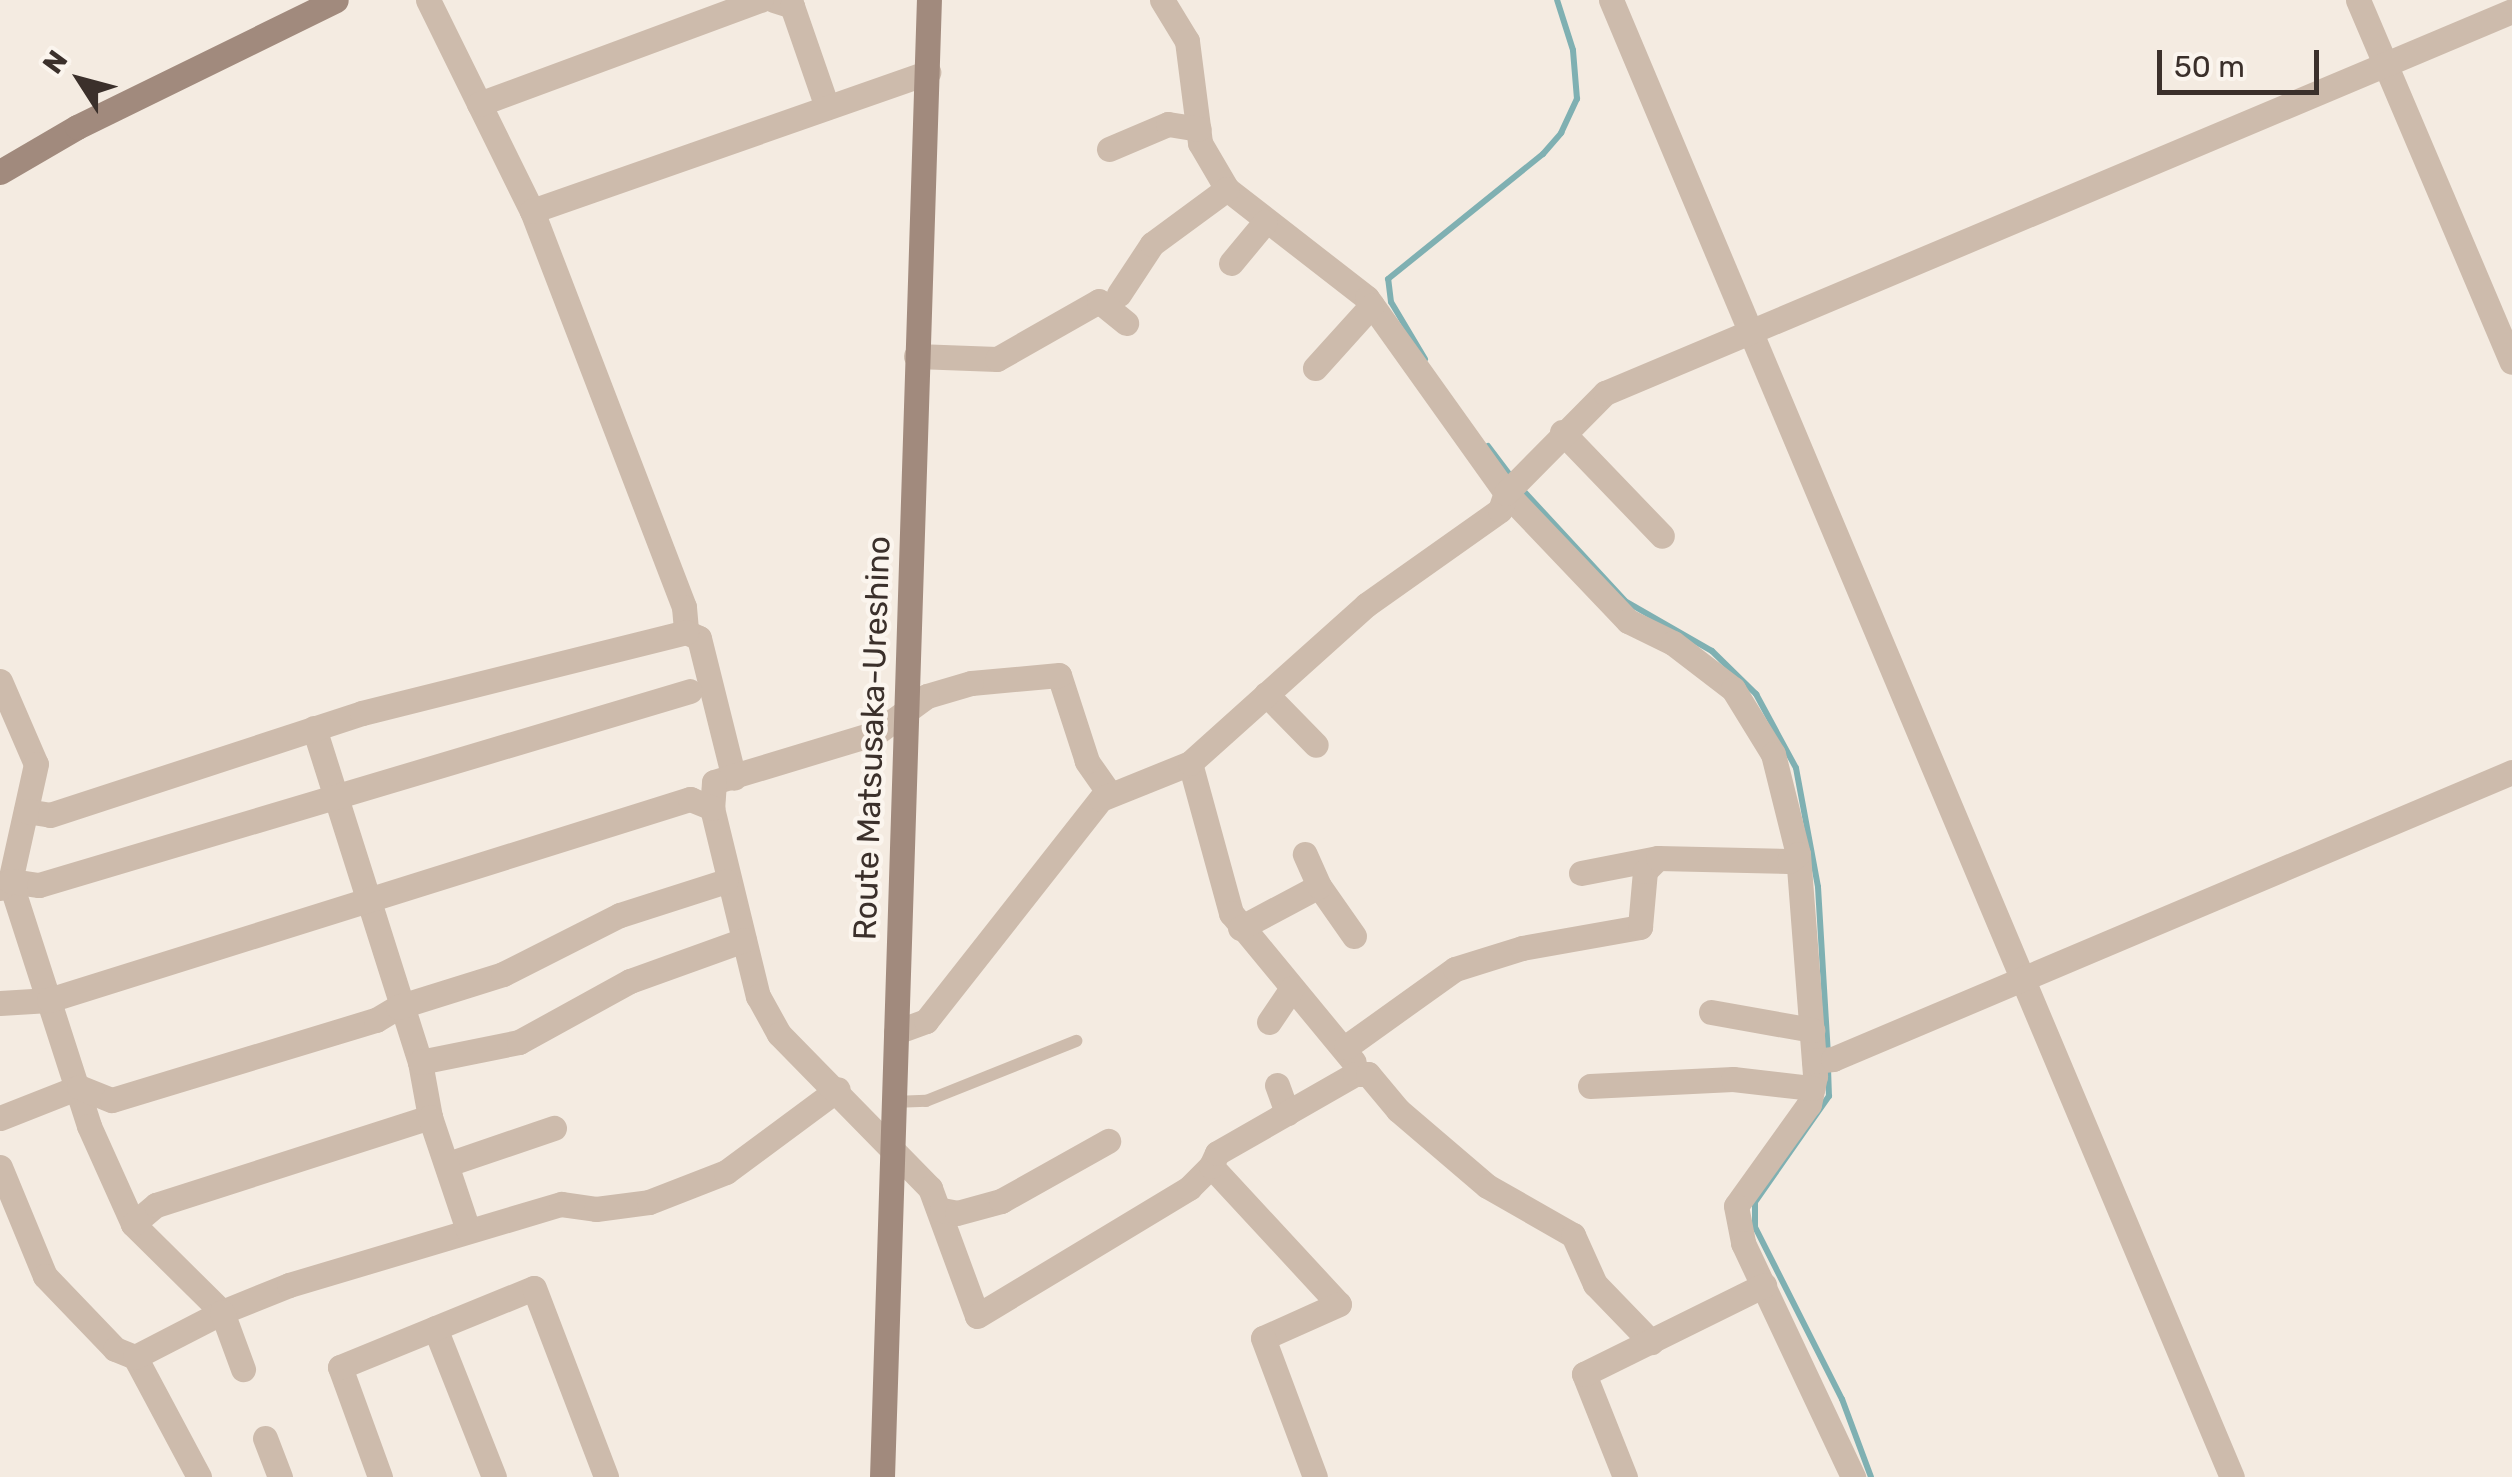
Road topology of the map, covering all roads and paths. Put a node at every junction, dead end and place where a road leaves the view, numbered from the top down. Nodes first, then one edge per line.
1 (336, 0) edge
2 (428, 0) edge
3 (760, 0) edge
4 (774, 0) edge
5 (928, 0) edge
6 (1162, 0) edge
7 (1610, 0) edge
8 (2358, 0) edge
9 (2512, 11) edge
10 (2386, 65) junction
11 (928, 72) junction
12 (479, 104) junction
13 (828, 108) junction
14 (1199, 129) junction
15 (1109, 149) dead end
16 (0, 172) edge
17 (1226, 189) junction
18 (532, 211) junction
19 (1265, 222) junction
20 (1230, 263) dead end
21 (1119, 294) dead end
22 (1372, 305) junction
23 (1126, 323) dead end
24 (1750, 334) junction
25 (916, 356) junction
26 (2512, 362) edge
27 (1314, 368) dead end
28 (1562, 432) junction
29 (1506, 493) junction
30 (1662, 536) dead end
31 (686, 632) junction
32 (3, 689) edge
33 (690, 690) dead end
34 (1266, 694) junction
35 (904, 711) junction
36 (314, 728) junction
37 (1316, 745) dead end
38 (1190, 763) junction
39 (2512, 772) edge
40 (734, 778) junction
41 (1109, 793) junction
42 (334, 796) junction
43 (712, 808) junction
44 (26, 811) junction
45 (1304, 854) dead end
46 (1798, 854) junction
47 (1658, 858) junction
48 (1581, 873) dead end
49 (726, 881) junction
50 (5, 884) edge
51 (1319, 886) junction
52 (367, 903) junction
53 (1240, 928) junction
54 (1354, 936) dead end
55 (744, 940) junction
56 (2024, 980) junction
57 (1292, 988) junction
58 (49, 1000) junction
59 (0, 1003) edge
60 (398, 1007) junction
61 (1711, 1012) dead end
62 (1269, 1022) dead end
63 (1812, 1030) junction
64 (896, 1032) junction
65 (1076, 1041) dead end
66 (1346, 1047) junction
67 (1814, 1061) junction
68 (420, 1062) junction
69 (1360, 1074) junction
70 (1278, 1086) dead end
71 (1590, 1086) dead end
72 (78, 1087) junction
73 (1812, 1088) junction
74 (838, 1089) junction
75 (893, 1102) junction
76 (1287, 1113) junction
77 (430, 1116) junction
78 (0, 1118) edge
79 (554, 1128) dead end
80 (1108, 1141) dead end
81 (891, 1143) junction
82 (448, 1164) junction
83 (1211, 1166) junction
84 (0, 1167) edge
85 (942, 1210) junction
86 (133, 1224) junction
87 (468, 1230) junction
88 (1764, 1285) junction
89 (222, 1312) junction
90 (436, 1328) junction
91 (1651, 1342) junction
92 (135, 1357) junction
93 (243, 1368) dead end
94 (265, 1438) dead end
95 (199, 1477) edge
96 (280, 1477) edge
97 (380, 1477) edge
98 (494, 1477) edge
99 (606, 1477) edge
100 (882, 1477) edge
101 (1315, 1477) edge
102 (1625, 1477) edge
103 (1853, 1477) edge
104 (2232, 1477) edge

1 - 16 main road
2 - 12 street
3 - 12 street
4 - 13 street
5 - 11 main road, Route Matsusaka-Ureshino
6 - 14 street
7 - 24 street
8 - 10 street
9 - 10 street
10 - 24 street
10 - 26 street
11 - 13 street
11 - 25 main road, Route Matsusaka-Ureshino
12 - 18 street
13 - 18 street
14 - 15 street
14 - 17 street
17 - 19 street
17 - 21 street
18 - 31 street
19 - 20 street
19 - 22 street
22 - 27 street
22 - 29 street
23 - 25 street
24 - 28 street
24 - 56 street
25 - 35 main road, Route Matsusaka-Ureshino
28 - 29 street
28 - 30 street
29 - 34 street
29 - 46 street
31 - 36 street
31 - 40 street
32 - 44 street
33 - 42 street
34 - 37 street
34 - 38 street
35 - 40 street
35 - 41 street
35 - 64 main road, Route Matsusaka-Ureshino
36 - 42 street
36 - 44 street
38 - 41 street
38 - 53 street
39 - 56 street
40 - 43 street
41 - 64 street
42 - 50 street
42 - 52 street
43 - 49 street
43 - 52 street
44 - 50 street
45 - 51 street
46 - 47 street
46 - 63 street
47 - 48 street
47 - 66 street
49 - 55 street
49 - 60 street
50 - 58 street
51 - 53 street
51 - 54 street
52 - 58 street
52 - 60 street
53 - 57 street
55 - 68 street
55 - 74 street
56 - 67 street
56 - 104 street
57 - 62 street
57 - 66 street
58 - 59 street
58 - 72 street
60 - 68 street
60 - 72 street
61 - 63 street
63 - 67 street
64 - 75 main road, Route Matsusaka-Ureshino
65 - 75 lane
66 - 69 street
67 - 73 street
68 - 77 street
69 - 76 street
69 - 91 street
70 - 76 street
71 - 73 street
72 - 78 street
72 - 86 street
73 - 88 street
74 - 81 street
74 - 87 street
75 - 81 main road, Route Matsusaka-Ureshino
76 - 83 street
77 - 82 street
77 - 86 street
79 - 82 street
80 - 85 street
81 - 85 street
81 - 100 main road, Route Matsusaka-Ureshino
82 - 87 street
83 - 85 street
83 - 101 street
84 - 92 street
86 - 89 street
87 - 89 street
88 - 91 street
88 - 103 street
89 - 92 street
89 - 93 street
90 - 97 street
90 - 98 street
90 - 99 street
91 - 102 street
92 - 95 street
94 - 96 street

